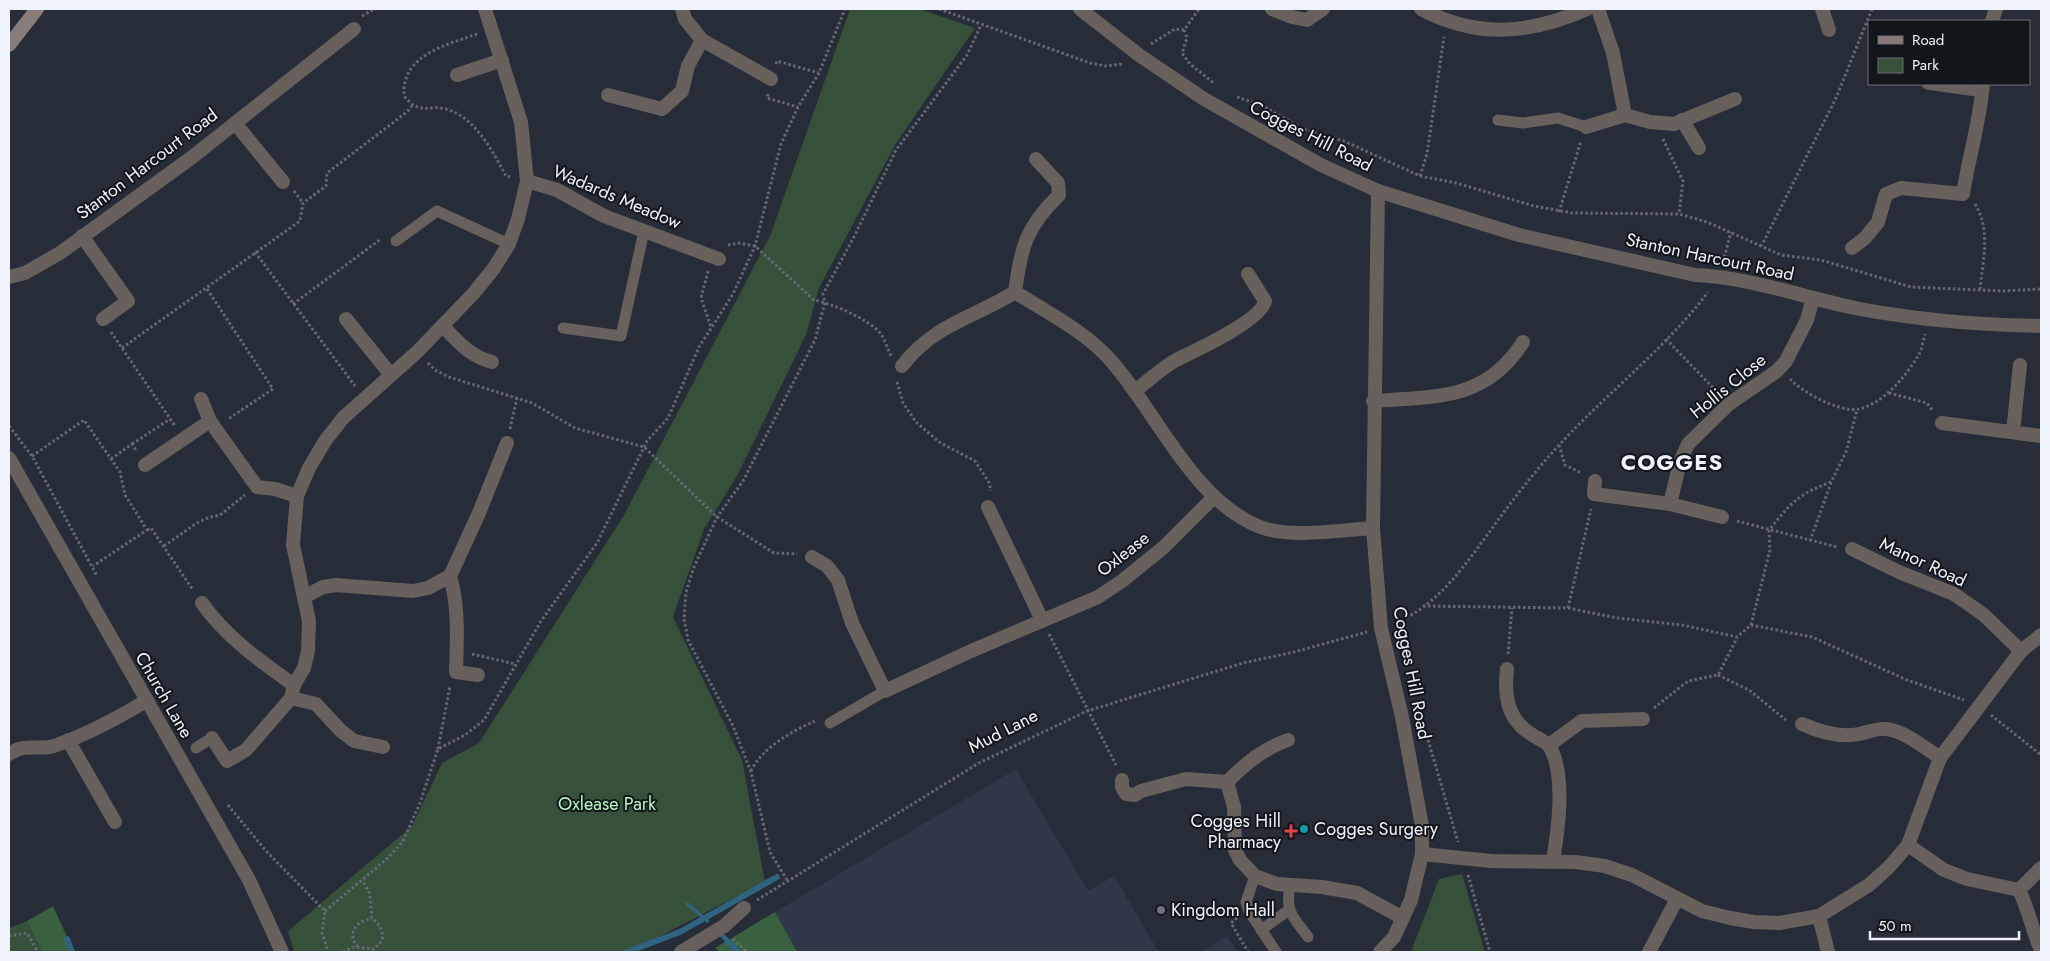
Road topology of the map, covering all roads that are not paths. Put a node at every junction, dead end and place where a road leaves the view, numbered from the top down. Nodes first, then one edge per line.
1 (37, 9) edge
2 (485, 9) edge
3 (682, 9) edge
4 (1080, 9) edge
5 (1272, 9) edge
6 (1323, 9) edge
7 (1421, 9) edge
8 (1587, 9) edge
9 (1598, 9) edge
10 (1822, 9) edge
11 (354, 29) dead end
12 (1829, 30) dead end
13 (702, 40) junction
14 (9, 45) edge
15 (502, 60) junction
16 (457, 75) dead end
17 (771, 79) dead end
18 (1941, 85) edge
19 (1983, 88) edge
20 (608, 95) dead end
21 (1735, 100) dead end
22 (1625, 115) junction
23 (1498, 120) dead end
24 (1682, 120) junction
25 (235, 123) junction
26 (1586, 126) joint
27 (1699, 148) dead end
28 (1036, 159) dead end
29 (527, 181) junction
30 (283, 182) dead end
31 (1378, 191) junction
32 (644, 232) junction
33 (82, 236) junction
34 (396, 241) road end
35 (509, 244) junction
36 (1852, 248) dead end
37 (719, 259) road end
38 (1248, 274) dead end
39 (9, 277) edge
40 (1016, 292) junction
41 (1813, 298) junction
42 (103, 319) road end
43 (346, 319) dead end
44 (443, 326) junction
45 (2041, 326) edge
46 (564, 328) dead end
47 (1523, 342) dead end
48 (492, 362) dead end
49 (2020, 365) dead end
50 (897, 369) road end
51 (391, 375) junction
52 (1135, 391) junction
53 (202, 400) dead end
54 (1373, 401) junction
55 (1942, 423) road end
56 (212, 425) junction
57 (2013, 432) junction
58 (2041, 436) edge
59 (507, 443) road end
60 (9, 458) edge
61 (145, 464) road end
62 (1594, 488) road end
63 (297, 496) junction
64 (1214, 497) junction
65 (1670, 504) junction
66 (988, 507) road end
67 (1722, 517) road end
68 (1373, 528) junction
69 (1852, 550) road end
70 (812, 556) road end
71 (450, 576) junction
72 (304, 597) junction
73 (202, 603) road end
74 (1042, 620) junction
75 (2041, 635) edge
76 (2021, 650) junction
77 (1507, 669) road end
78 (478, 675) dead end
79 (884, 691) junction
80 (293, 692) junction
81 (146, 701) junction
82 (1643, 719) road end
83 (830, 724) road end
84 (1802, 724) road end
85 (212, 738) joint
86 (68, 740) junction
87 (1288, 740) dead end
88 (1549, 745) junction
89 (382, 747) dead end
90 (196, 748) dead end
91 (9, 754) edge
92 (1940, 758) junction
93 (1122, 780) road end
94 (1227, 782) junction
95 (115, 822) dead end
96 (1908, 845) junction
97 (1422, 854) junction
98 (1553, 861) junction
99 (2041, 868) edge
100 (1255, 876) junction
101 (1290, 886) junction
102 (2020, 890) junction
103 (1677, 899) junction
104 (744, 908) road end
105 (1289, 910) junction
106 (1819, 916) junction
107 (1403, 918) junction
108 (1261, 930) junction
109 (1308, 938) dead end
110 (2041, 950) edge
111 (282, 952) edge
112 (681, 952) edge
113 (1276, 952) edge
114 (1380, 952) edge
115 (1649, 952) edge
116 (1828, 952) edge

1 - 14 main road
2 - 15 street, Wadards Meadow
3 - 13 street
4 - 31 street, Cogges Hill Road
5 - 6 street
7 - 8 street
9 - 22 street
10 - 12 street
11 - 25 street, Stanton Harcourt Road
13 - 17 street
13 - 20 street
15 - 16 street
15 - 29 street, Wadards Meadow
18 - 19 lane
19 - 36 street
21 - 24 street
22 - 24 street
22 - 26 street
23 - 26 lane
24 - 27 street
25 - 30 street, Stanton Harcourt Road
25 - 33 street, Stanton Harcourt Road
28 - 40 street
29 - 32 street, Wadards Meadow
29 - 35 street, Wadards Meadow
31 - 41 street, Stanton Harcourt Road
31 - 54 street, Cogges Hill Road
32 - 37 street, Wadards Meadow
32 - 46 lane
33 - 39 street, Stanton Harcourt Road
33 - 42 street, Stanton Harcourt Road
34 - 35 lane
35 - 44 street, Wadards Meadow
38 - 52 street
40 - 50 street
40 - 52 street
41 - 45 street, Stanton Harcourt Road
41 - 65 street, Hollis Close
43 - 51 street
44 - 48 street
44 - 51 street, Wadards Meadow
47 - 54 street
49 - 57 street
51 - 63 street, Wadards Meadow
52 - 64 street
53 - 56 street
54 - 68 street, Cogges Hill Road
55 - 57 street
56 - 61 street
56 - 63 street
57 - 58 street
59 - 71 street
60 - 81 street, Church Lane
62 - 65 street
63 - 72 street, Wadards Meadow
64 - 68 street
64 - 74 street, Oxlease
65 - 67 street
66 - 74 street
68 - 97 street, Cogges Hill Road
69 - 76 street, Manor Road
70 - 79 street
71 - 72 street
71 - 78 street
72 - 80 street, Wadards Meadow
73 - 80 street
74 - 79 street, Oxlease
75 - 76 street
76 - 92 street
77 - 88 street
79 - 83 lane, Oxlease
80 - 85 street, Wadards Meadow
80 - 89 street
81 - 86 street
81 - 111 street, Church Lane
82 - 88 street
84 - 92 street
85 - 90 lane
86 - 91 street
86 - 95 street
87 - 94 street
88 - 98 street
92 - 96 street
93 - 94 street
94 - 100 street
96 - 102 street
96 - 106 street
97 - 98 street
97 - 107 street, Cogges Hill Road
98 - 103 street
99 - 102 street
100 - 101 street
100 - 108 lane
101 - 105 lane
101 - 107 street
102 - 110 street
103 - 106 street
103 - 115 street
104 - 112 street
105 - 108 lane
105 - 109 lane
106 - 116 street
107 - 114 street, Cogges Hill Road
108 - 113 lane

